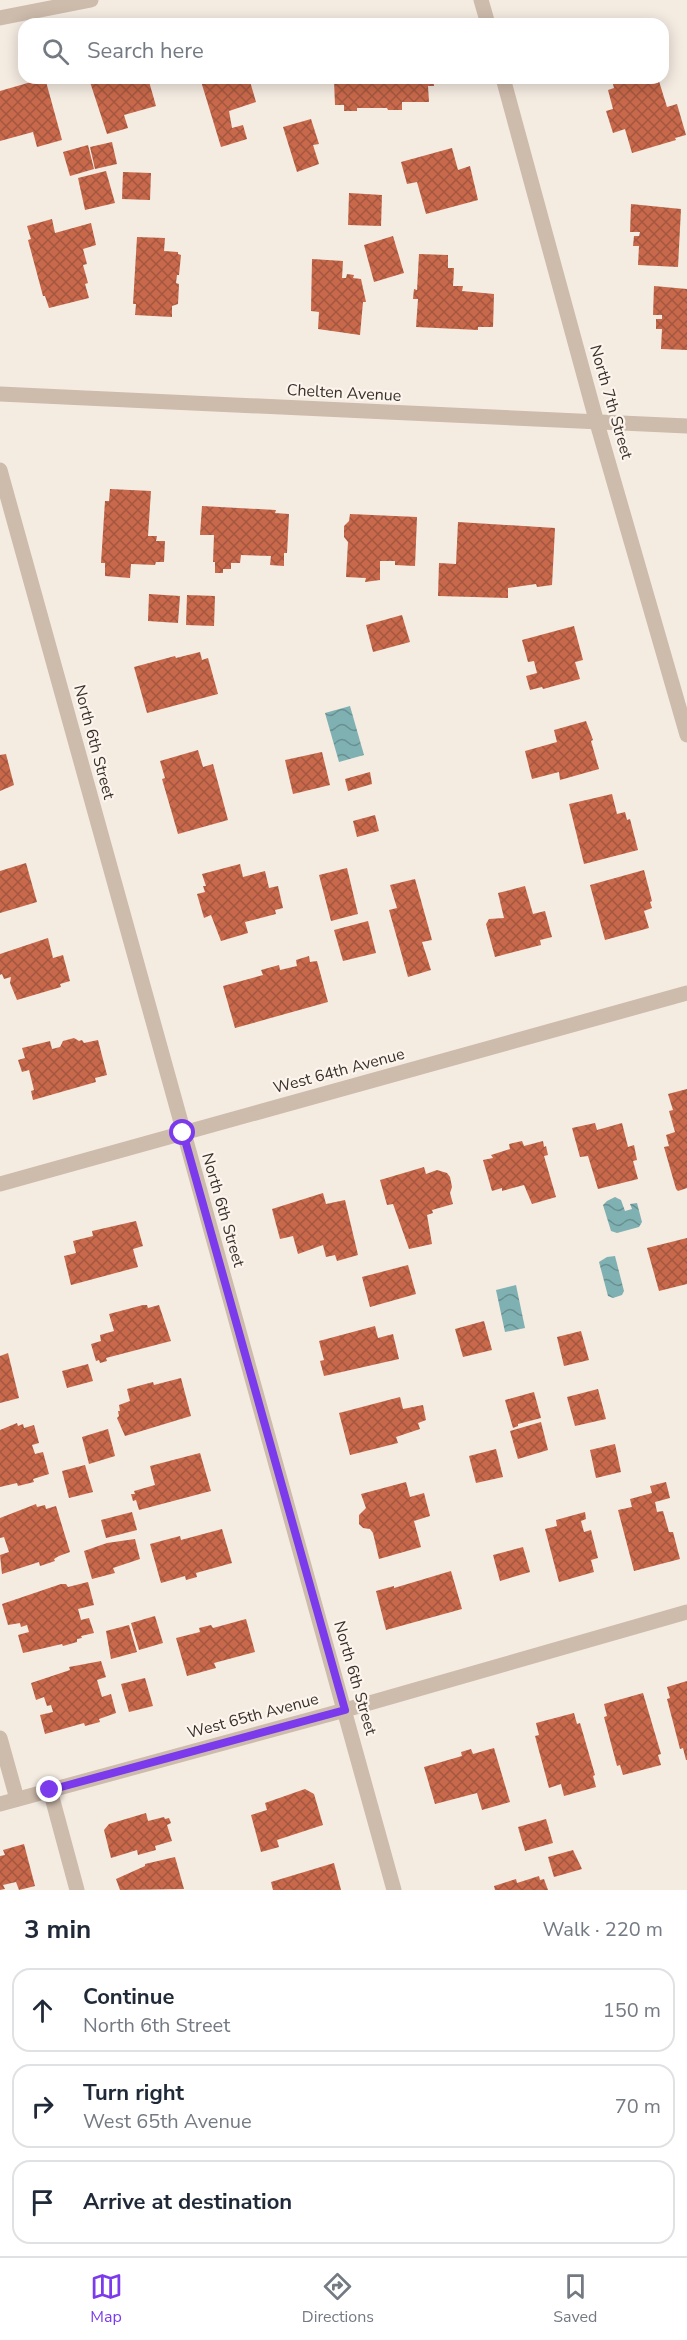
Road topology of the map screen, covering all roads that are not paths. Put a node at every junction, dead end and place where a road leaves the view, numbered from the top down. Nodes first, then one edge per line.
1 (91, 0) edge
2 (482, 0) edge
3 (0, 18) edge
4 (486, 18) edge
5 (505, 84) edge
6 (0, 394) edge
7 (597, 423) junction
8 (687, 426) edge
9 (0, 470) edge
10 (687, 735) edge
11 (687, 993) edge
12 (183, 1133) junction
13 (0, 1185) edge
14 (687, 1612) edge
15 (345, 1710) junction
16 (0, 1738) edge
17 (50, 1790) junction
18 (17, 1799) junction
19 (0, 1804) edge
20 (77, 1890) edge
21 (394, 1890) edge

1 - 3 street
2 - 4 street
5 - 7 street, North 7th Street
6 - 7 street, Chelten Avenue
7 - 8 street, Chelten Avenue
7 - 10 street, North 7th Street
9 - 12 street, North 6th Street
11 - 12 street, West 64th Avenue
12 - 13 street, West 64th Avenue
12 - 15 street, North 6th Street
14 - 15 street, West 65th Avenue
15 - 17 street, West 65th Avenue
15 - 21 street, North 6th Street
16 - 18 street
17 - 18 street, West 65th Avenue
17 - 20 street
18 - 19 street, West 65th Avenue

